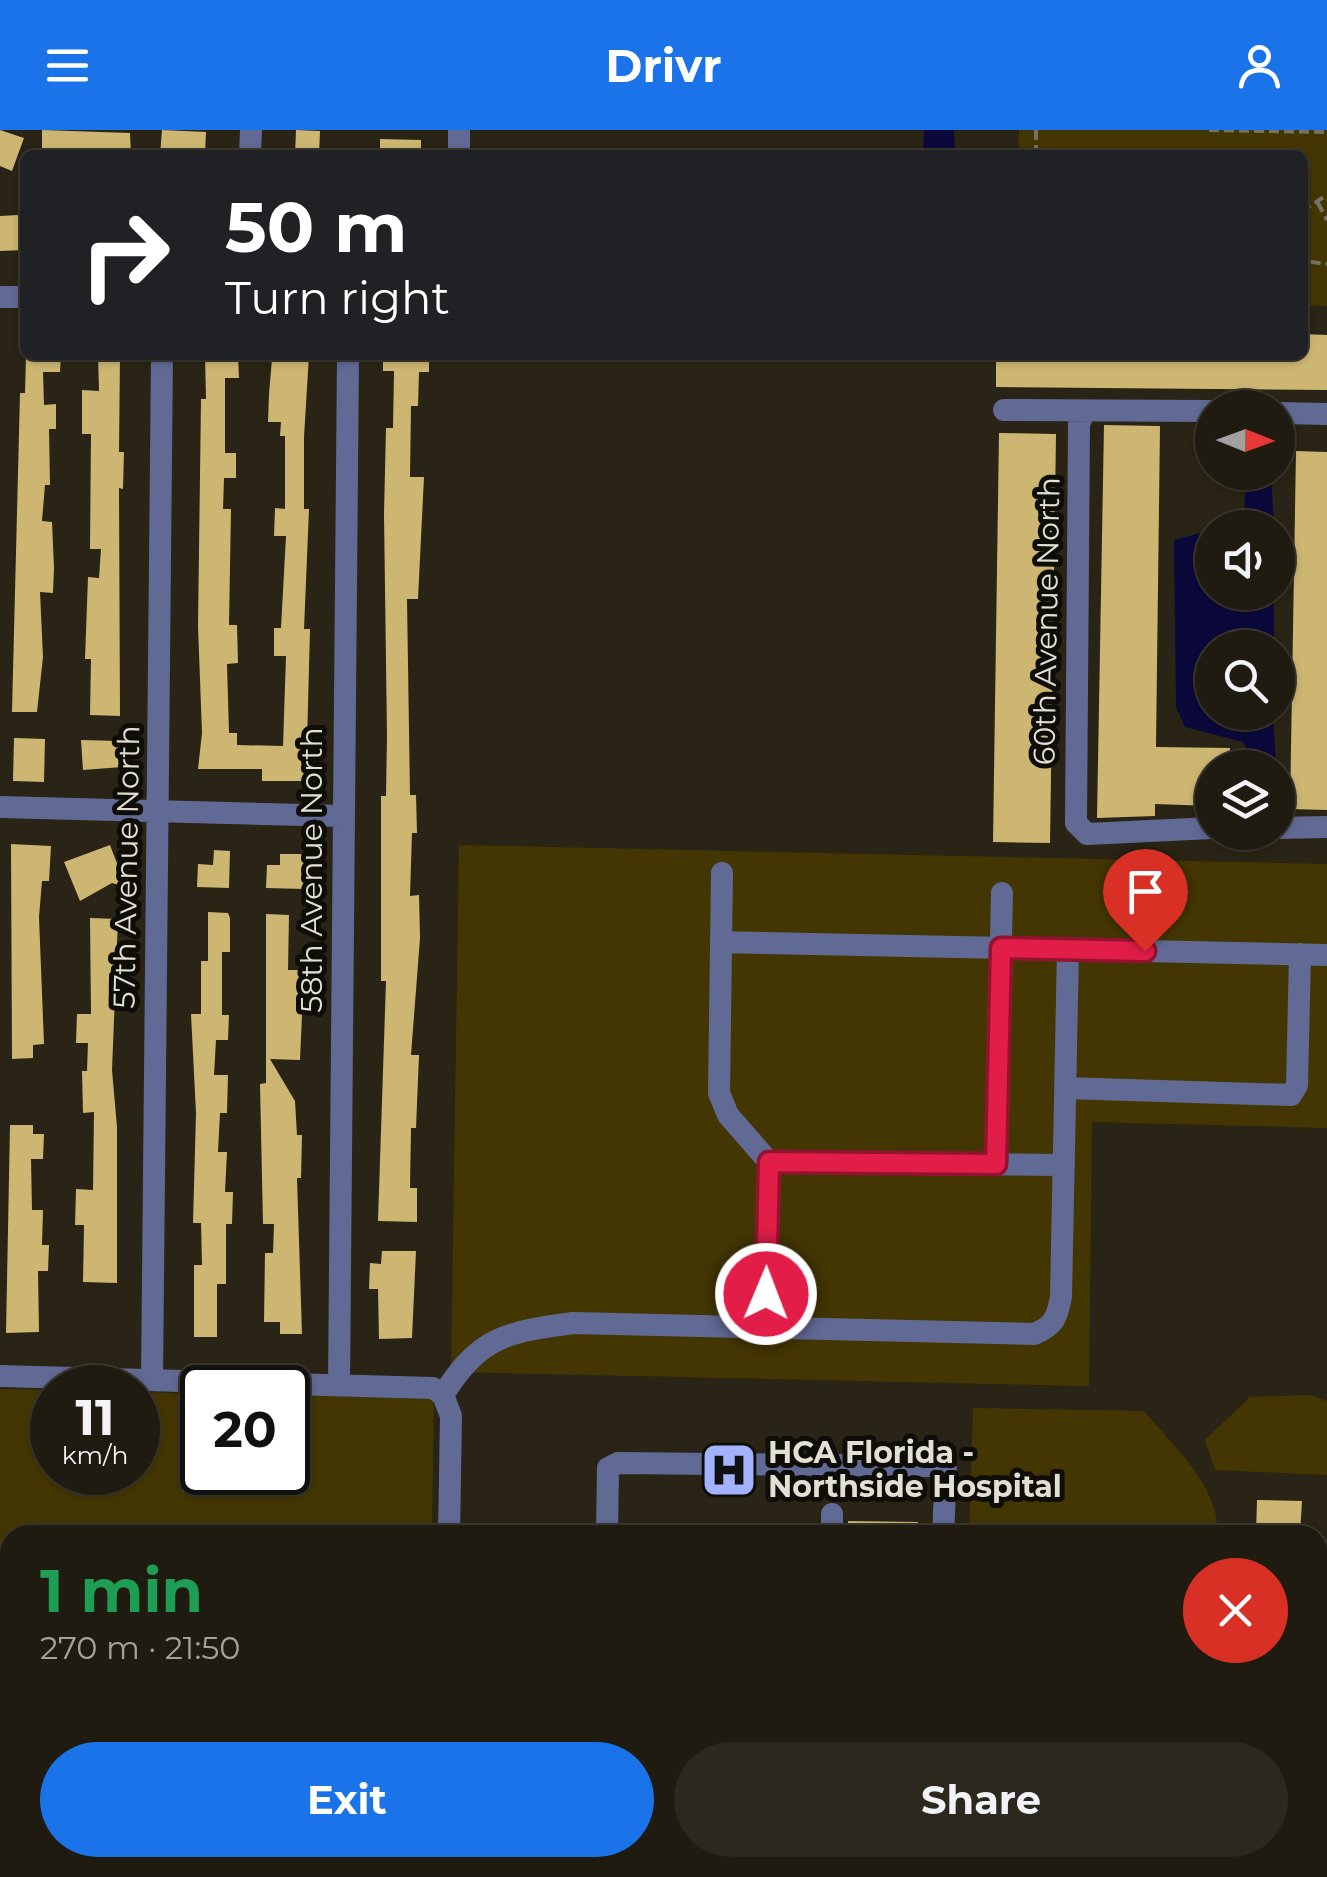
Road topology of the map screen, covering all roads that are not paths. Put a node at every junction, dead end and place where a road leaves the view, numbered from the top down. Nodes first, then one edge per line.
1 (162, 360) edge
2 (348, 360) edge
3 (1004, 410) dead end
4 (1195, 411) edge
5 (1084, 412) junction
6 (1295, 413) edge
7 (1327, 414) edge
8 (0, 807) edge
9 (157, 812) junction
10 (342, 816) junction
11 (1295, 828) edge
12 (1327, 828) edge
13 (1195, 829) edge
14 (722, 873) dead end
15 (1002, 893) dead end
16 (721, 942) junction
17 (1001, 948) junction
18 (1068, 949) junction
19 (1300, 954) junction
20 (1327, 955) edge
21 (1064, 1088) junction
22 (769, 1162) junction
23 (996, 1164) junction
24 (1064, 1165) junction
25 (765, 1328) junction
26 (152, 1365) edge
27 (0, 1376) edge
28 (30, 1377) edge
29 (160, 1380) edge
30 (339, 1385) junction
31 (443, 1395) junction
32 (449, 1525) edge
33 (607, 1525) edge
34 (943, 1525) edge

1 - 9 street, 57th Avenue North
2 - 10 street, 58th Avenue North
3 - 5 street
4 - 5 street
5 - 13 street, 60th Avenue North
6 - 7 street
8 - 9 street
9 - 10 street
9 - 26 street, 57th Avenue North
10 - 30 street, 58th Avenue North
11 - 12 street
14 - 16 street
15 - 17 street
16 - 17 street
16 - 22 street
17 - 18 street
17 - 23 street
18 - 19 street
18 - 21 street
19 - 20 street
19 - 21 street
21 - 24 street
22 - 23 street
22 - 25 street
23 - 24 street
24 - 25 street
25 - 31 street
27 - 28 street
29 - 30 street
30 - 31 street
31 - 32 street
33 - 34 street

